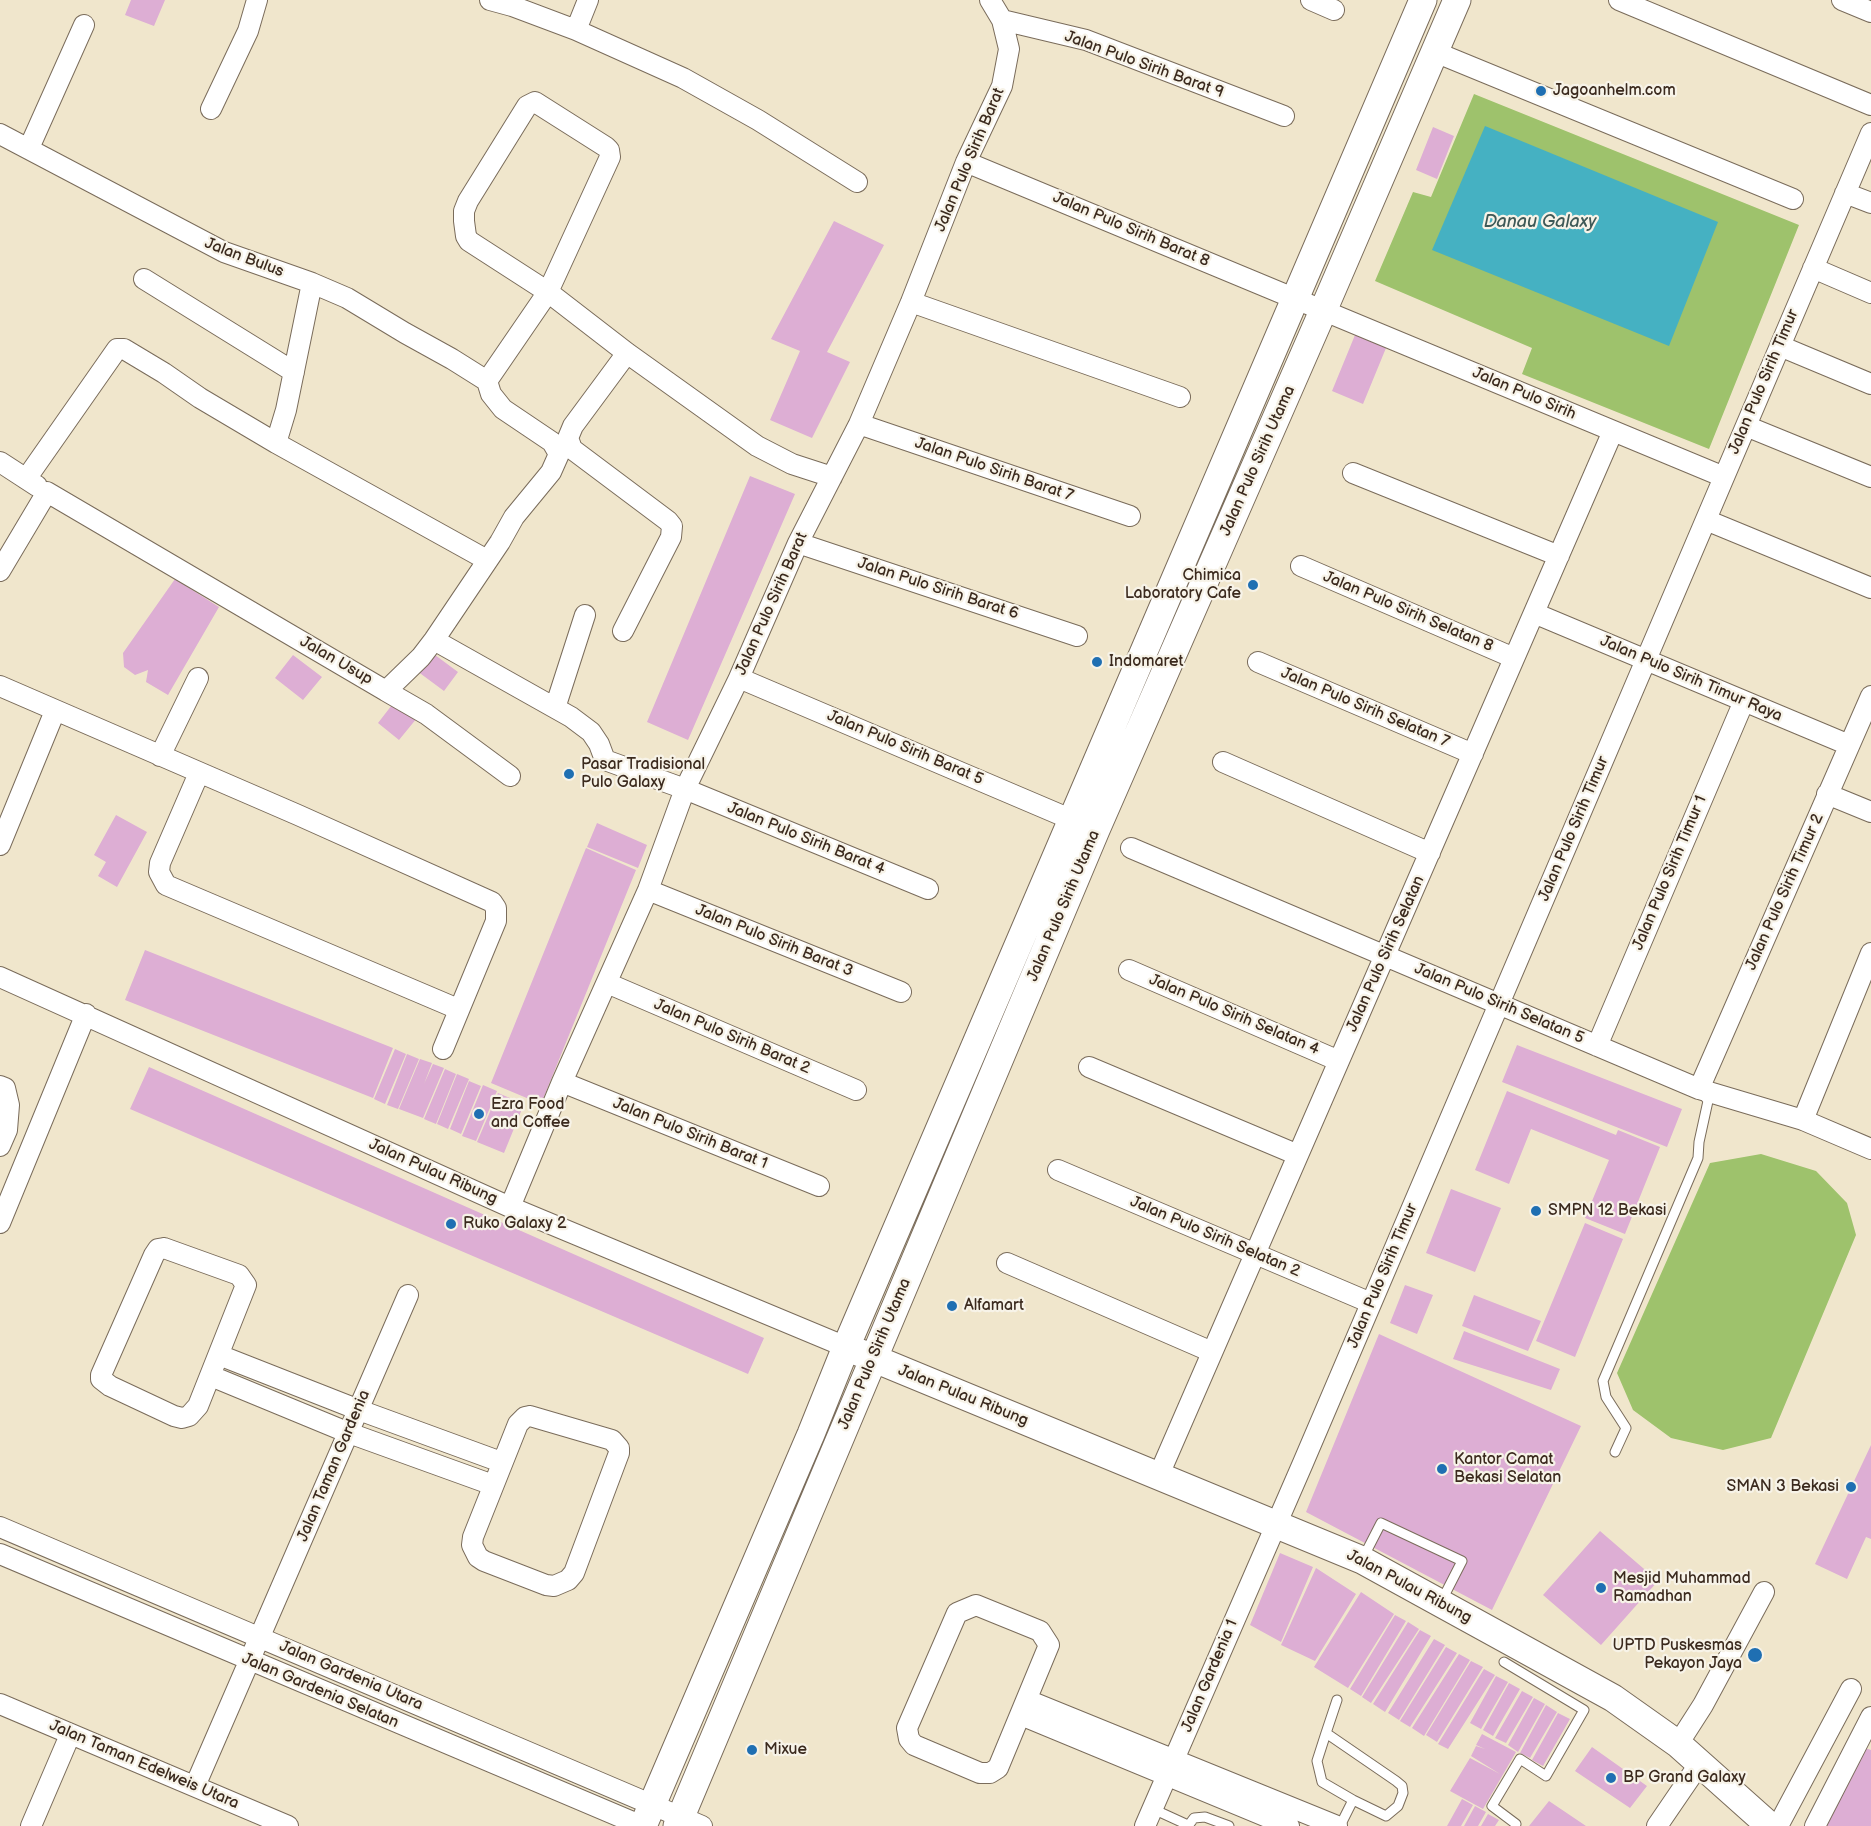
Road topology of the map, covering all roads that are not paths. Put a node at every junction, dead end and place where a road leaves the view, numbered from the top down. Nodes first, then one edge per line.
1 (257, 0) edge
2 (490, 0) edge
3 (588, 0) edge
4 (990, 0) edge
5 (1311, 0) edge
6 (1423, 0) edge
7 (1456, 0) edge
8 (1619, 0) edge
9 (1842, 0) edge
10 (513, 3) edge
11 (1334, 10) dead end
12 (1871, 12) edge
13 (1002, 20) junction
14 (84, 25) dead end
15 (576, 30) junction
16 (1435, 52) junction
17 (1871, 105) edge
18 (211, 108) dead end
19 (1284, 116) dead end
20 (1871, 133) edge
21 (0, 134) edge
22 (29, 148) junction
23 (966, 162) junction
24 (856, 182) dead end
25 (1845, 193) junction
26 (1793, 199) dead end
27 (1871, 203) edge
28 (1813, 268) junction
29 (144, 279) dead end
30 (312, 283) junction
31 (548, 292) junction
32 (1871, 292) edge
33 (1296, 299) junction
34 (911, 302) junction
35 (1323, 311) junction
36 (1780, 346) junction
37 (627, 353) junction
38 (294, 372) junction
39 (487, 381) junction
40 (1871, 384) edge
41 (1180, 397) dead end
42 (859, 424) junction
43 (1746, 426) junction
44 (1613, 431) junction
45 (276, 443) junction
46 (0, 462) edge
47 (1353, 473) dead end
48 (832, 477) junction
49 (1724, 477) junction
50 (1871, 477) edge
51 (27, 479) junction
52 (47, 492) junction
53 (1130, 516) dead end
54 (1706, 520) junction
55 (798, 543) junction
56 (1559, 556) junction
57 (487, 560) junction
58 (1301, 566) dead end
59 (0, 571) edge
60 (1871, 588) edge
61 (1534, 613) junction
62 (585, 615) dead end
63 (623, 631) dead end
64 (1077, 636) dead end
65 (434, 640) junction
66 (1514, 658) junction
67 (1646, 660) junction
68 (1258, 662) dead end
69 (198, 678) dead end
70 (739, 678) junction
71 (0, 686) edge
72 (386, 691) junction
73 (1871, 696) edge
74 (1744, 701) junction
75 (555, 708) junction
76 (55, 711) junction
77 (1849, 745) junction
78 (1473, 754) junction
79 (160, 756) junction
80 (1223, 762) dead end
81 (199, 772) junction
82 (510, 776) dead end
83 (685, 789) junction
84 (1827, 794) junction
85 (1871, 812) edge
86 (5, 818) edge
87 (1071, 819) junction
88 (1096, 830) junction
89 (0, 845) edge
90 (1131, 848) dead end
91 (1430, 853) junction
92 (928, 889) dead end
93 (648, 890) junction
94 (1871, 953) edge
95 (1385, 955) junction
96 (1129, 970) dead end
97 (0, 977) edge
98 (608, 984) junction
99 (901, 992) dead end
100 (1499, 1003) junction
101 (458, 1009) junction
102 (86, 1014) junction
103 (1597, 1046) junction
104 (443, 1049) dead end
105 (1339, 1060) junction
106 (1089, 1067) dead end
107 (562, 1082) junction
108 (0, 1086) edge
109 (1699, 1089) junction
110 (856, 1090) dead end
111 (1803, 1120) junction
112 (0, 1146) edge
113 (1871, 1149) edge
114 (1298, 1155) junction
115 (1058, 1170) dead end
116 (819, 1186) dead end
117 (510, 1207) junction
118 (0, 1223) edge
119 (1255, 1254) junction
120 (883, 1262) junction
121 (1007, 1263) dead end
122 (910, 1274) junction
123 (408, 1295) dead end
124 (1371, 1303) junction
125 (846, 1347) junction
126 (1212, 1352) junction
127 (219, 1355) junction
128 (873, 1358) junction
129 (211, 1376) junction
130 (359, 1410) junction
131 (349, 1433) junction
132 (811, 1434) junction
133 (837, 1445) junction
134 (1615, 1452) dead end
135 (501, 1462) junction
136 (1158, 1477) junction
137 (493, 1485) junction
138 (1275, 1525) junction
139 (0, 1527) edge
140 (0, 1554) edge
141 (1362, 1560) junction
142 (1764, 1592) dead end
143 (1441, 1603) junction
144 (260, 1637) junction
145 (250, 1661) junction
146 (1504, 1662) dead end
147 (1546, 1674) junction
148 (1851, 1689) dead end
149 (1337, 1700) dead end
150 (0, 1704) edge
151 (1024, 1707) junction
152 (1871, 1717) edge
153 (687, 1723) junction
154 (1326, 1733) junction
155 (70, 1735) junction
156 (716, 1736) junction
157 (1867, 1736) edge
158 (1678, 1744) junction
159 (1700, 1763) junction
160 (1170, 1769) junction
161 (195, 1786) junction
162 (1353, 1800) junction
163 (1149, 1817) edge
164 (645, 1819) edge
165 (687, 1823) edge
166 (1516, 1824) dead end
167 (32, 1826) edge
168 (288, 1826) edge
169 (1188, 1826) edge
170 (1229, 1826) edge
171 (1289, 1826) edge
172 (1339, 1826) edge
173 (1657, 1826) edge
174 (1770, 1826) edge
175 (1778, 1826) edge
176 (1815, 1826) edge

1 - 18 street
2 - 10 street
3 - 15 street
4 - 13 street, Jalan Pulo Sirih Barat
5 - 11 street
6 - 33 main road, Jalan Pulo Sirih Utama
7 - 16 main road, Jalan Pulo Sirih Utama
8 - 17 street
9 - 12 street
10 - 15 street
13 - 19 street, Jalan Pulo Sirih Barat 9
13 - 23 street, Jalan Pulo Sirih Barat
14 - 22 street
15 - 24 street
16 - 26 street
16 - 35 main road, Jalan Pulo Sirih Utama
20 - 25 street, Jalan Pulo Sirih Timur
21 - 22 street, Jalan Bulus
22 - 30 street, Jalan Bulus
23 - 33 street, Jalan Pulo Sirih Barat 8
23 - 34 street, Jalan Pulo Sirih Barat
25 - 27 street
25 - 28 street, Jalan Pulo Sirih Timur
28 - 32 street
28 - 36 street, Jalan Pulo Sirih Timur
29 - 38 street
30 - 38 street
30 - 39 street, Jalan Bulus
31 - 31 street
31 - 37 street
31 - 39 street
33 - 35 street, Jalan Pulo Sirih Barat 8
33 - 87 main road, Jalan Pulo Sirih Utama
34 - 41 street
34 - 42 street, Jalan Pulo Sirih Barat
35 - 44 street, Jalan Pulo Sirih
35 - 88 main road, Jalan Pulo Sirih Utama
36 - 40 street
36 - 43 street, Jalan Pulo Sirih Timur
37 - 48 street
37 - 63 street
38 - 45 street
39 - 57 street, Jalan Bulus
42 - 48 street, Jalan Pulo Sirih Barat
42 - 53 street, Jalan Pulo Sirih Barat 7
43 - 49 street, Jalan Pulo Sirih Timur
43 - 50 street
44 - 49 street, Jalan Pulo Sirih
44 - 56 street, Jalan Pulo Sirih Selatan
45 - 51 street
45 - 57 street
46 - 51 street, Jalan Usup
47 - 56 street
48 - 55 street, Jalan Pulo Sirih Barat
49 - 54 street, Jalan Pulo Sirih Timur
51 - 52 street, Jalan Usup
52 - 59 street
52 - 72 street, Jalan Usup
54 - 60 street
54 - 67 street, Jalan Pulo Sirih Timur
55 - 64 street, Jalan Pulo Sirih Barat 6
55 - 70 street, Jalan Pulo Sirih Barat
56 - 61 street, Jalan Pulo Sirih Selatan
57 - 65 street, Jalan Bulus
58 - 66 street, Jalan Pulo Sirih Selatan 8
61 - 66 street, Jalan Pulo Sirih Selatan
61 - 67 street, Jalan Pulo Sirih Timur Raya
62 - 75 street
65 - 72 street, Jalan Usup
65 - 75 street
66 - 78 street, Jalan Pulo Sirih Selatan
67 - 74 street, Jalan Pulo Sirih Timur Raya
67 - 100 street, Jalan Pulo Sirih Timur
68 - 78 street, Jalan Pulo Sirih Selatan 7
69 - 79 street
70 - 83 street, Jalan Pulo Sirih Barat
70 - 87 street, Jalan Pulo Sirih Barat 5
71 - 76 street
72 - 82 street
73 - 77 street, Jalan Pulo Sirih Timur 2
74 - 77 street, Jalan Pulo Sirih Timur Raya
74 - 103 street, Jalan Pulo Sirih Timur 1
75 - 83 street
76 - 79 street
76 - 86 street
77 - 84 street, Jalan Pulo Sirih Timur 2
78 - 91 street, Jalan Pulo Sirih Selatan
79 - 81 street
80 - 91 street
81 - 101 street
81 - 101 street
83 - 92 street, Jalan Pulo Sirih Barat 4
83 - 93 street, Jalan Pulo Sirih Barat
84 - 85 street
84 - 109 street, Jalan Pulo Sirih Timur 2
86 - 89 street
87 - 88 street, Jalan Pulo Sirih Barat 5
87 - 120 main road, Jalan Pulo Sirih Utama
88 - 122 main road, Jalan Pulo Sirih Utama
90 - 95 street, Jalan Pulo Sirih Selatan 5
91 - 95 street, Jalan Pulo Sirih Selatan
93 - 98 street, Jalan Pulo Sirih Barat
93 - 99 street, Jalan Pulo Sirih Barat 3
94 - 111 street
95 - 100 street, Jalan Pulo Sirih Selatan 5
95 - 105 street, Jalan Pulo Sirih Selatan
96 - 105 street, Jalan Pulo Sirih Selatan 4
97 - 102 street, Jalan Pulau Ribung
98 - 107 street, Jalan Pulo Sirih Barat
98 - 110 street, Jalan Pulo Sirih Barat 2
100 - 103 street, Jalan Pulo Sirih Selatan 5
100 - 124 street, Jalan Pulo Sirih Timur
101 - 104 street
102 - 117 street, Jalan Pulau Ribung
102 - 118 street
103 - 109 street, Jalan Pulo Sirih Selatan 5
105 - 114 street, Jalan Pulo Sirih Selatan
106 - 114 street
107 - 116 street, Jalan Pulo Sirih Barat 1
107 - 117 street, Jalan Pulo Sirih Barat
108 - 112 street
109 - 111 street, Jalan Pulo Sirih Selatan 5
109 - 134 lane
111 - 113 street, Jalan Pulo Sirih Selatan 5
114 - 119 street, Jalan Pulo Sirih Selatan
115 - 119 street, Jalan Pulo Sirih Selatan 2
117 - 125 street, Jalan Pulau Ribung
119 - 124 street, Jalan Pulo Sirih Selatan 2
119 - 126 street, Jalan Pulo Sirih Selatan
120 - 122 main road
120 - 125 main road, Jalan Pulo Sirih Utama
121 - 126 street
122 - 128 main road, Jalan Pulo Sirih Utama
123 - 130 street, Jalan Taman Gardenia
124 - 138 street, Jalan Pulo Sirih Timur
125 - 128 main road, Jalan Pulau Ribung
125 - 132 main road, Jalan Pulo Sirih Utama
126 - 136 street, Jalan Pulo Sirih Selatan
127 - 129 street
127 - 129 street
127 - 130 street
128 - 133 main road, Jalan Pulo Sirih Utama
128 - 136 main road, Jalan Pulau Ribung
129 - 131 street
130 - 131 street, Jalan Taman Gardenia
130 - 135 street
131 - 137 street
131 - 144 street, Jalan Taman Gardenia
132 - 133 main road
132 - 153 main road, Jalan Pulo Sirih Utama
133 - 156 main road, Jalan Pulo Sirih Utama
135 - 137 street
135 - 137 street
136 - 138 main road, Jalan Pulau Ribung
138 - 141 main road, Jalan Pulau Ribung
138 - 160 street, Jalan Gardenia 1
139 - 144 street, Jalan Gardenia Utara
140 - 145 street, Jalan Gardenia Selatan
141 - 143 main road, Jalan Pulau Ribung
141 - 143 lane
142 - 158 street
143 - 147 main road, Jalan Pulau Ribung
144 - 145 street, Jalan Taman Gardenia
144 - 164 street, Jalan Gardenia Utara
145 - 161 street, Jalan Taman Gardenia
145 - 164 street, Jalan Gardenia Selatan
146 - 147 lane
147 - 158 main road, Jalan Pulau Ribung
147 - 166 lane
148 - 175 street
149 - 154 lane
150 - 155 street, Jalan Taman Edelweis Utara
151 - 151 street
151 - 160 street
152 - 157 street
153 - 156 main road
153 - 164 main road, Jalan Pulo Sirih Utama
154 - 162 lane
154 - 162 lane
155 - 161 street, Jalan Taman Edelweis Utara
155 - 167 street
156 - 165 main road, Jalan Pulo Sirih Utama
157 - 176 street
158 - 159 main road, Jalan Pulau Ribung
159 - 173 street
159 - 174 main road, Jalan Pulau Ribung
160 - 163 street, Jalan Gardenia 1
160 - 171 street
160 - 172 street
161 - 168 street, Jalan Taman Edelweis Utara
162 - 172 lane
163 - 169 lane
164 - 165 street, Jalan Gardenia Utara
169 - 170 lane

